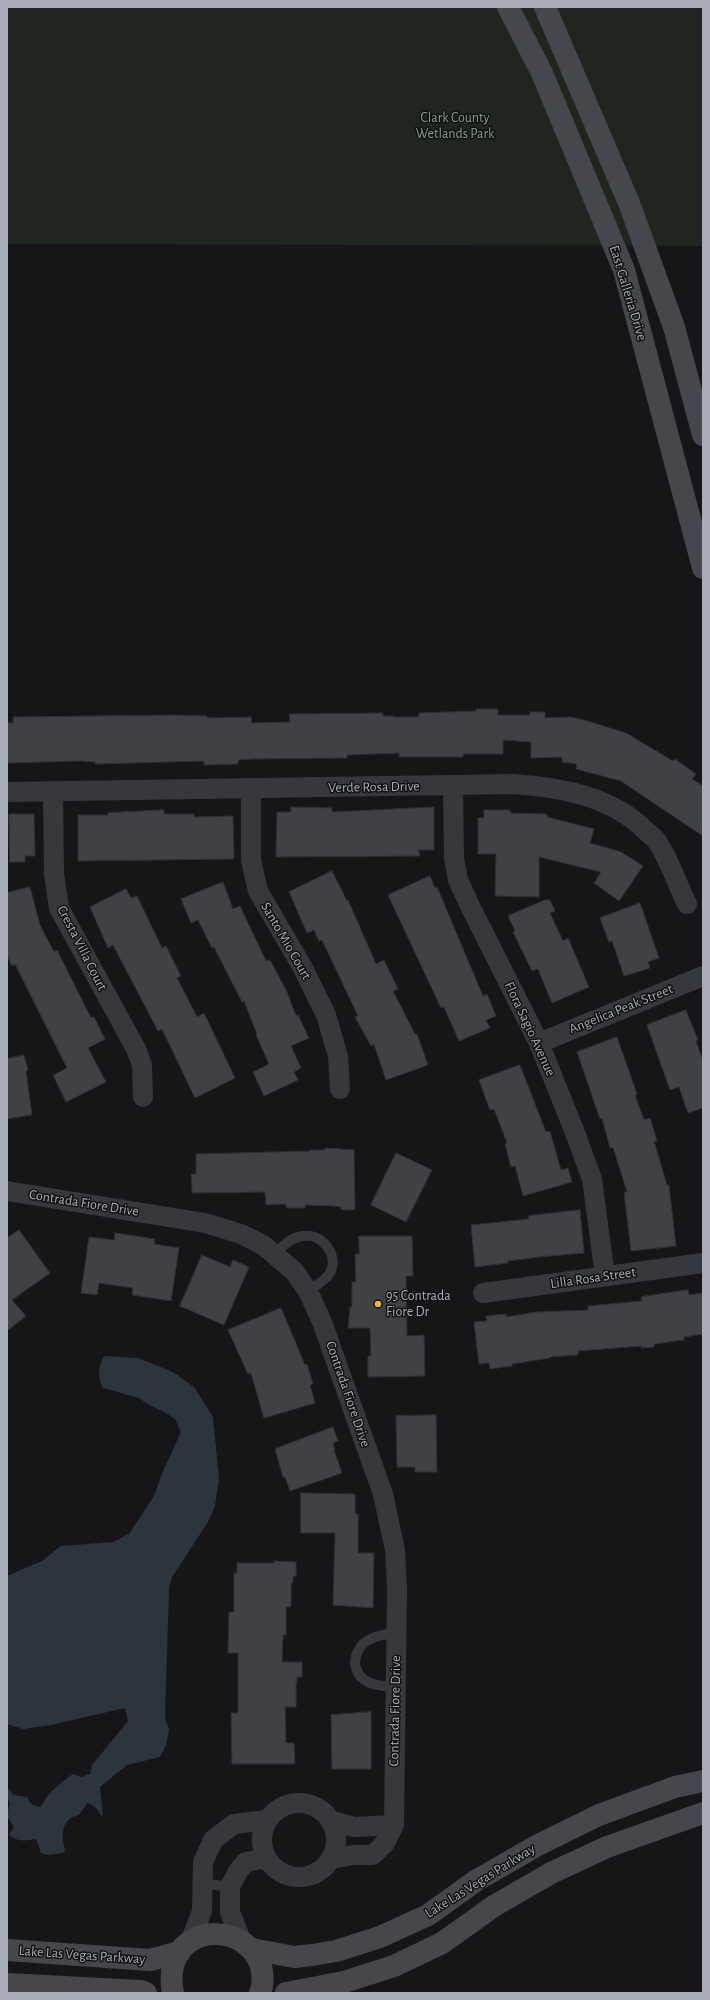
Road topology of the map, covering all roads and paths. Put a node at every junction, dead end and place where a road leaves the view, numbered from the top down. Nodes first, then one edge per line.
1 (508, 7) edge
2 (545, 7) edge
3 (703, 435) edge
4 (699, 541) edge
5 (703, 568) edge
6 (453, 786) junction
7 (251, 788) junction
8 (53, 791) junction
9 (7, 792) edge
10 (687, 904) dead end
11 (703, 976) edge
12 (539, 1043) junction
13 (340, 1089) dead end
14 (143, 1096) dead end
15 (7, 1192) edge
16 (275, 1254) junction
17 (703, 1263) edge
18 (605, 1276) junction
19 (308, 1291) junction
20 (483, 1292) dead end
21 (395, 1633) junction
22 (395, 1687) junction
23 (703, 1781) edge
24 (703, 1813) edge
25 (267, 1820) junction
26 (332, 1821) junction
27 (394, 1825) junction
28 (266, 1858) junction
29 (332, 1859) junction
30 (202, 1883) junction
31 (230, 1887) junction
32 (246, 1944) junction
33 (185, 1947) junction
34 (7, 1950) edge
35 (7, 1984) edge
36 (146, 1993) edge
37 (173, 1993) edge
38 (260, 1993) edge
39 (286, 1993) edge

1 - 4 main road, East Galleria Drive
2 - 3 main road, East Galleria Drive
4 - 5 main road, East Galleria Drive
6 - 7 street, Verde Rosa Drive
6 - 10 street, Verde Rosa Drive
6 - 12 street, Flora Sagio Avenue
7 - 8 street, Verde Rosa Drive
7 - 13 street, Santo Mio Court
8 - 9 street, Verde Rosa Drive
8 - 14 street, Cresta Villa Court
11 - 12 street, Angelica Peak Street
12 - 18 street, Flora Sagio Avenue
15 - 16 street, Contrada Fiore Drive
16 - 19 street, Contrada Fiore Drive
16 - 19 lane
17 - 18 street, Lilla Rosa Street
18 - 20 street, Lilla Rosa Street
19 - 21 street, Contrada Fiore Drive
21 - 22 street, Contrada Fiore Drive
21 - 22 lane
22 - 27 street, Contrada Fiore Drive
23 - 32 main road, Lake Las Vegas Parkway
24 - 39 main road, Lake Las Vegas Parkway
25 - 26 street
25 - 28 street
25 - 30 street
26 - 27 street
26 - 29 street
27 - 29 street, Contrada Fiore Drive
28 - 29 street
28 - 31 street
30 - 31 lane
30 - 33 street
31 - 32 street
32 - 33 main road, Lake Las Vegas Parkway
32 - 38 main road
33 - 34 main road, Lake Las Vegas Parkway
33 - 37 main road
35 - 36 main road

